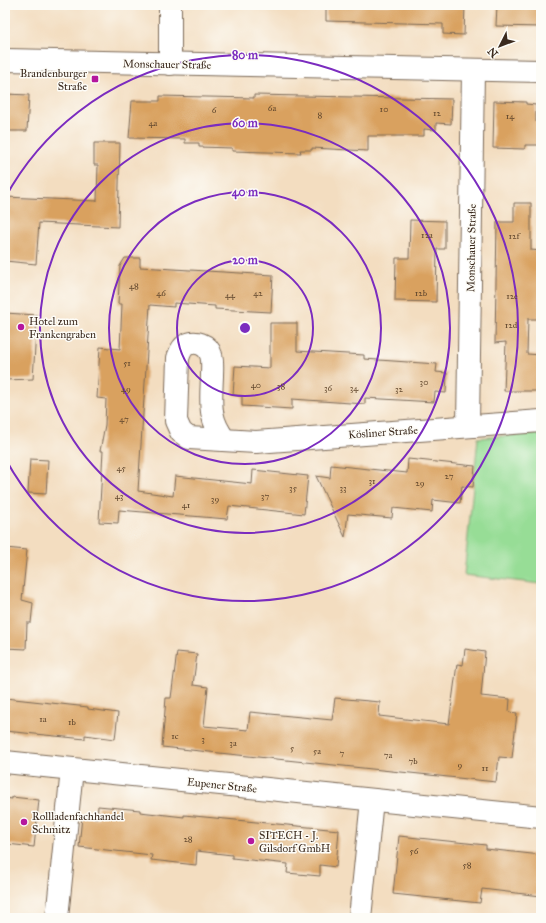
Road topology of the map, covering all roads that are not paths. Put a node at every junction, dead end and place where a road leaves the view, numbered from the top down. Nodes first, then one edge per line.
1 (170, 5) edge
2 (5, 60) edge
3 (170, 64) junction
4 (473, 70) junction
5 (541, 71) edge
6 (541, 421) edge
7 (468, 426) junction
8 (225, 440) dead end
9 (5, 762) edge
10 (72, 769) junction
11 (372, 800) junction
12 (541, 817) edge
13 (57, 918) edge
14 (360, 918) edge

1 - 3 street
2 - 3 street, Monschauer Straße
3 - 4 street, Monschauer Straße
4 - 5 street, Monschauer Straße
4 - 7 street, Monschauer Straße
6 - 7 street, Kösliner Straße
7 - 8 street, Kösliner Straße
9 - 10 street, Eupener Straße
10 - 11 street, Eupener Straße
10 - 13 street
11 - 12 street, Eupener Straße
11 - 14 street

